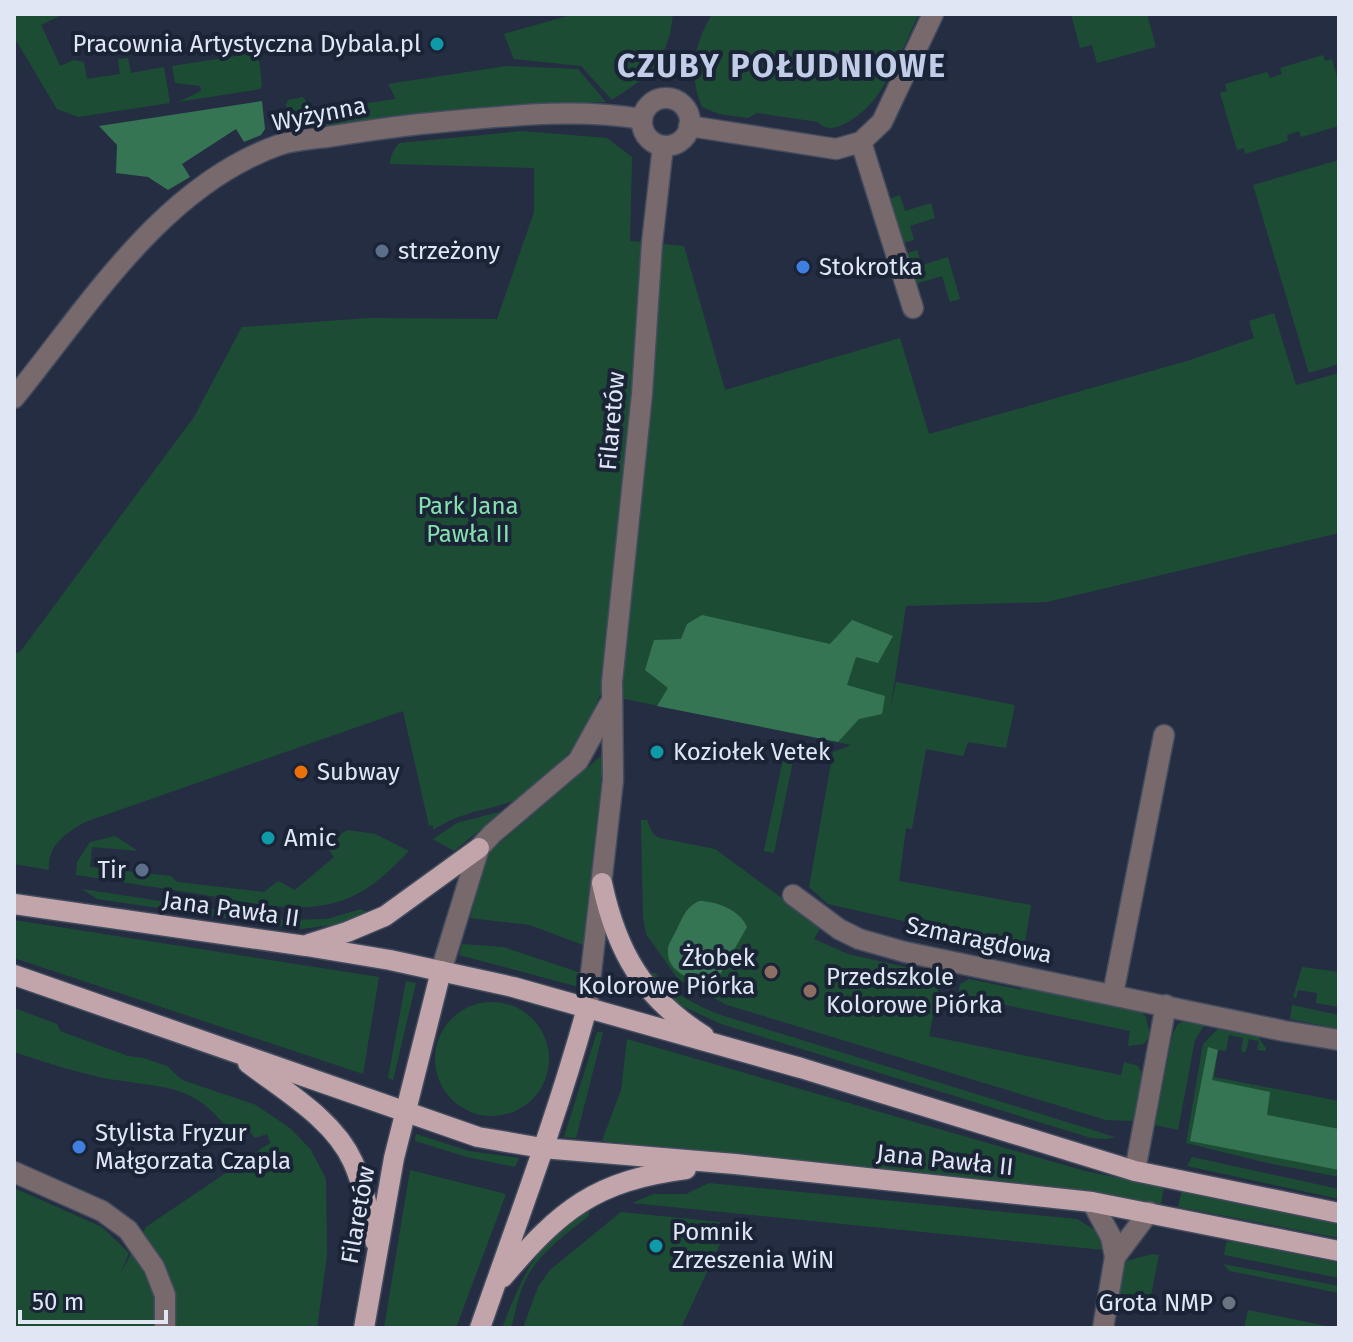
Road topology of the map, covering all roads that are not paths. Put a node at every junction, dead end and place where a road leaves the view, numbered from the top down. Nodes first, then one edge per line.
1 (933, 14) edge
2 (642, 119) junction
3 (689, 126) junction
4 (861, 142) junction
5 (663, 146) junction
6 (913, 308) dead end
7 (14, 398) edge
8 (612, 692) junction
9 (1164, 735) dead end
10 (479, 848) junction
11 (602, 883) junction
12 (793, 895) dead end
13 (14, 904) edge
14 (306, 946) junction
15 (441, 971) junction
16 (14, 975) edge
17 (1113, 994) junction
18 (1166, 1005) junction
19 (587, 1008) junction
20 (1339, 1040) edge
21 (717, 1044) junction
22 (232, 1051) junction
23 (405, 1111) junction
24 (542, 1148) junction
25 (726, 1164) junction
26 (1135, 1171) junction
27 (14, 1172) edge
28 (1092, 1202) junction
29 (1149, 1212) junction
30 (1339, 1213) edge
31 (1339, 1251) edge
32 (377, 1253) junction
33 (1115, 1257) junction
34 (494, 1288) junction
35 (165, 1328) edge
36 (364, 1328) edge
37 (480, 1328) edge
38 (1103, 1328) edge

1 - 4 street
2 - 3 street
2 - 5 street
2 - 7 street, Wyżynna
3 - 4 street
3 - 5 street
4 - 6 street
5 - 8 street, Filaretów
8 - 10 street, Filaretów
8 - 11 street, Filaretów
9 - 17 street
10 - 14 main road
10 - 15 street, Filaretów
11 - 19 street, Filaretów
11 - 21 main road
12 - 17 street, Szmaragdowa
13 - 14 main road, Jana Pawła II
14 - 15 main road, Jana Pawła II
15 - 19 main road, Jana Pawła II
15 - 23 main road, Filaretów
16 - 22 main road
17 - 18 street, Szmaragdowa
18 - 20 street, Szmaragdowa
18 - 26 street
19 - 21 main road, Jana Pawła II
19 - 24 main road
21 - 26 main road, Jana Pawła II
22 - 23 main road
22 - 32 main road
23 - 24 main road, Jana Pawła II
23 - 32 main road, Filaretów
24 - 25 main road, Jana Pawła II
24 - 34 main road
25 - 28 main road, Jana Pawła II
25 - 34 main road
26 - 30 main road, Jana Pawła II
27 - 35 street
28 - 29 main road, Jana Pawła II
28 - 33 street
29 - 31 main road, Jana Pawła II
29 - 33 street
32 - 36 main road, Filaretów
33 - 38 street
34 - 37 main road

